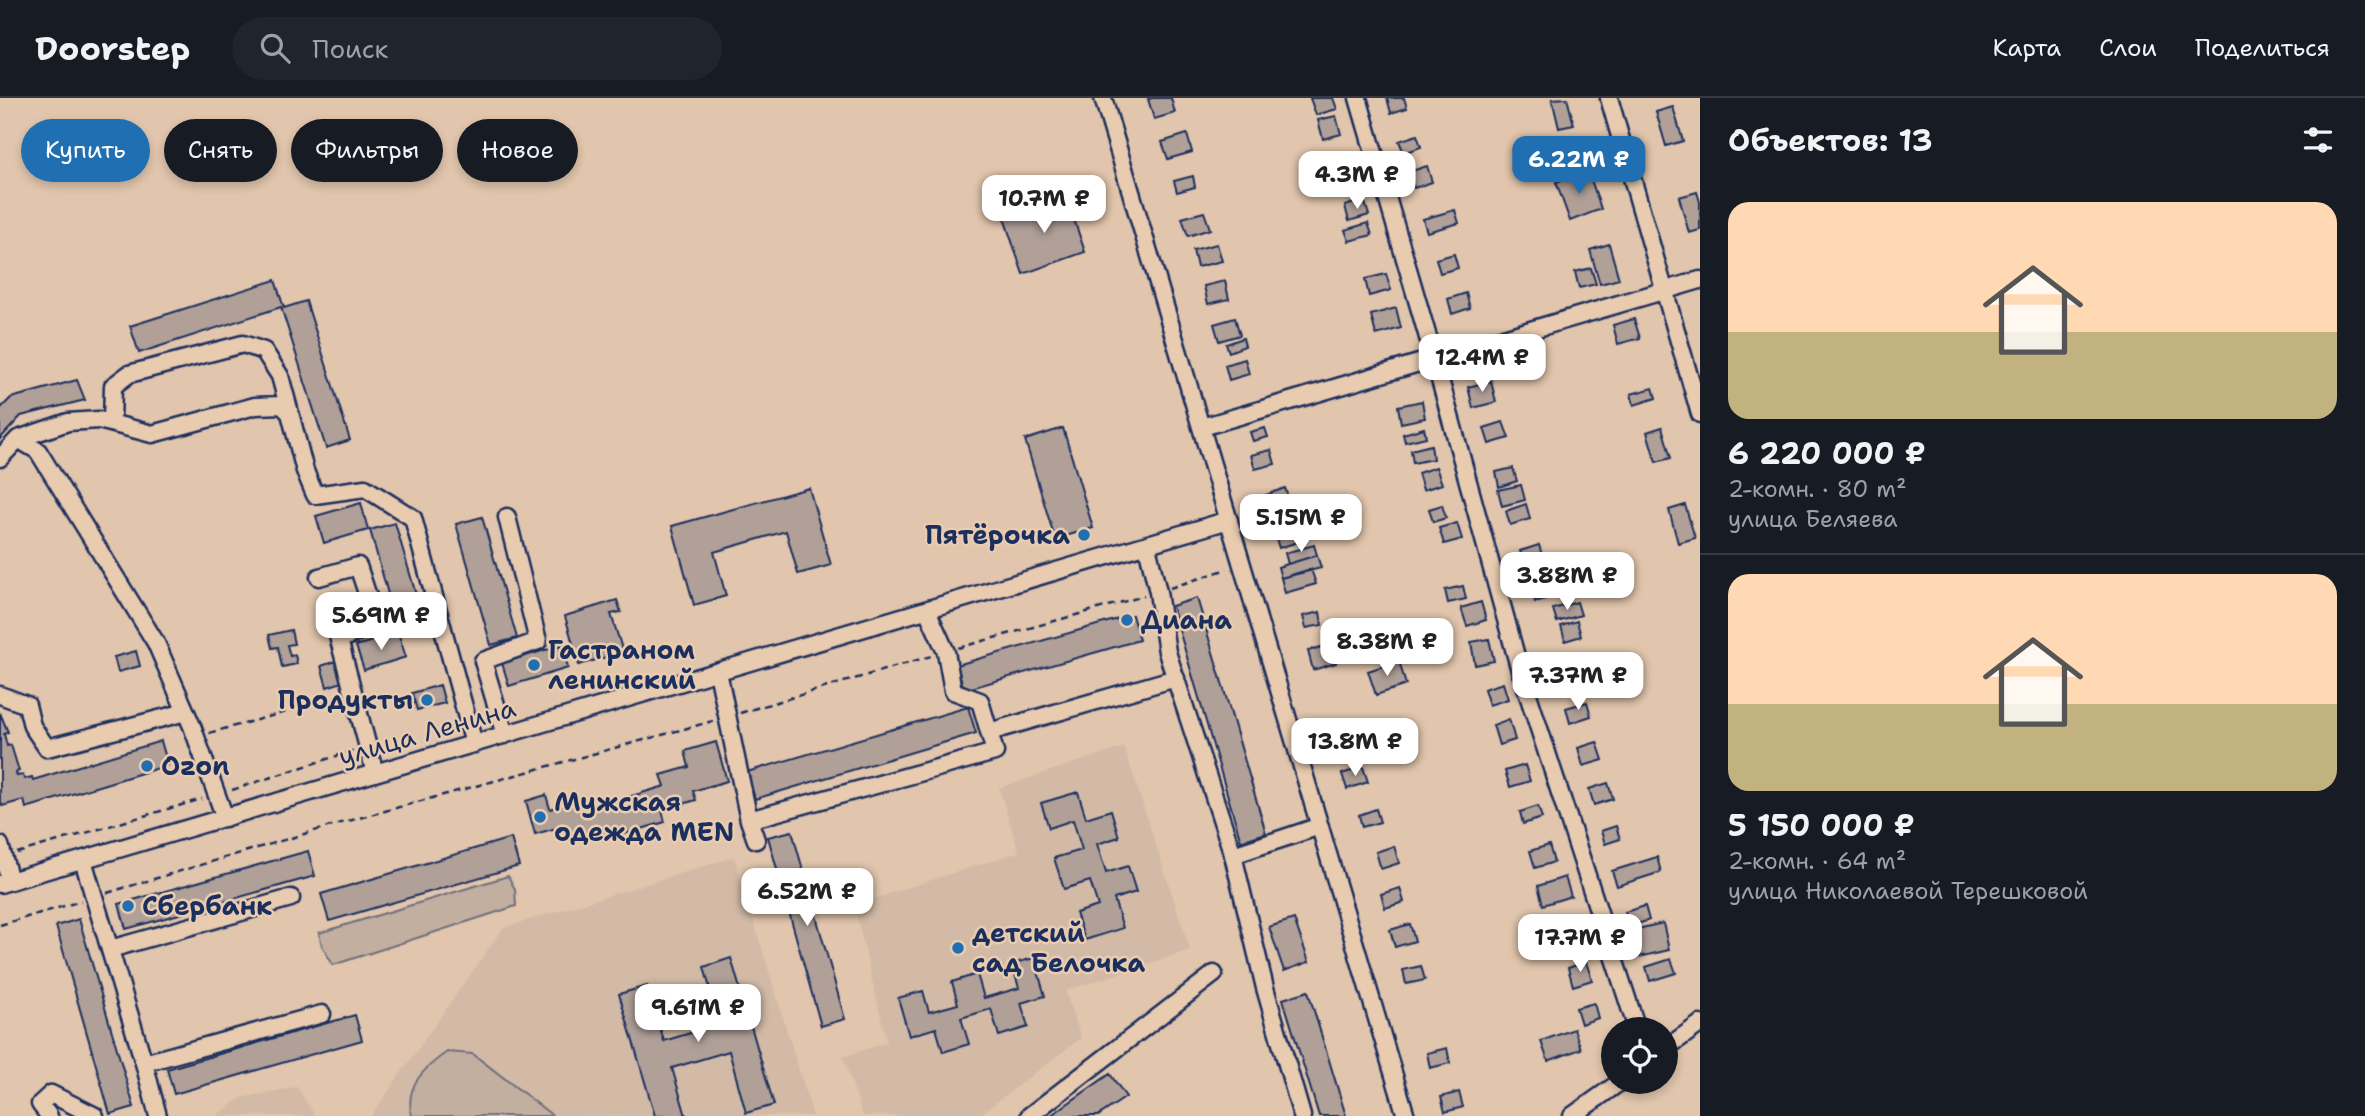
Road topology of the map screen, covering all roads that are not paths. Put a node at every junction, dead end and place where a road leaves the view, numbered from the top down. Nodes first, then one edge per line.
1 (1103, 98) edge
2 (1358, 98) edge
3 (1609, 98) edge
4 (1700, 280) edge
5 (1665, 290) junction
6 (1434, 358) junction
7 (290, 413) junction
8 (1700, 414) edge
9 (112, 424) junction
10 (1202, 427) junction
11 (18, 439) junction
12 (0, 458) edge
13 (507, 517) dead end
14 (1229, 520) junction
15 (1147, 546) junction
16 (319, 577) dead end
17 (927, 610) junction
18 (334, 619) dead end
19 (339, 640) junction
20 (718, 672) junction
21 (1175, 678) junction
22 (0, 695) edge
23 (186, 712) junction
24 (989, 732) junction
25 (505, 735) junction
26 (474, 744) junction
27 (375, 773) junction
28 (225, 818) junction
29 (749, 820) junction
30 (1320, 826) junction
31 (756, 840) dead end
32 (2, 851) edge
33 (1233, 856) junction
34 (83, 860) junction
35 (5, 883) edge
36 (291, 898) dead end
37 (110, 949) junction
38 (1214, 974) dead end
39 (322, 1014) dead end
40 (1633, 1017) edge
41 (1700, 1024) edge
42 (1678, 1040) edge
43 (144, 1063) junction
44 (1603, 1094) edge
45 (49, 1116) edge
46 (96, 1116) edge
47 (158, 1116) edge
48 (1029, 1116) edge
49 (1302, 1116) edge
50 (1405, 1116) edge
51 (1572, 1116) edge

1 - 10 street
2 - 6 street
3 - 5 street
4 - 5 street
5 - 6 street
5 - 8 street
6 - 10 street
6 - 40 street
7 - 9 street
7 - 9 street
7 - 26 street
9 - 11 street
10 - 14 street
11 - 12 street
11 - 23 street
13 - 25 street
14 - 15 street, улица Ленина
14 - 30 street
15 - 17 street, улица Ленина
15 - 21 street
16 - 19 street
17 - 20 street, улица Ленина
17 - 24 street
18 - 19 street
19 - 27 street
20 - 25 street, улица Ленина
20 - 29 street
21 - 24 street
21 - 33 street
22 - 23 street
23 - 28 street
24 - 29 street
25 - 26 street, улица Ленина
26 - 27 street, улица Ленина
27 - 28 street, улица Ленина
28 - 34 street, улица Ленина
29 - 31 street
30 - 33 street
30 - 50 street
32 - 35 street
33 - 49 street
34 - 35 street, улица Ленина
34 - 37 street
36 - 37 street
37 - 43 street
38 - 48 street
39 - 43 street
41 - 42 street
43 - 47 street
44 - 51 street
45 - 46 street

